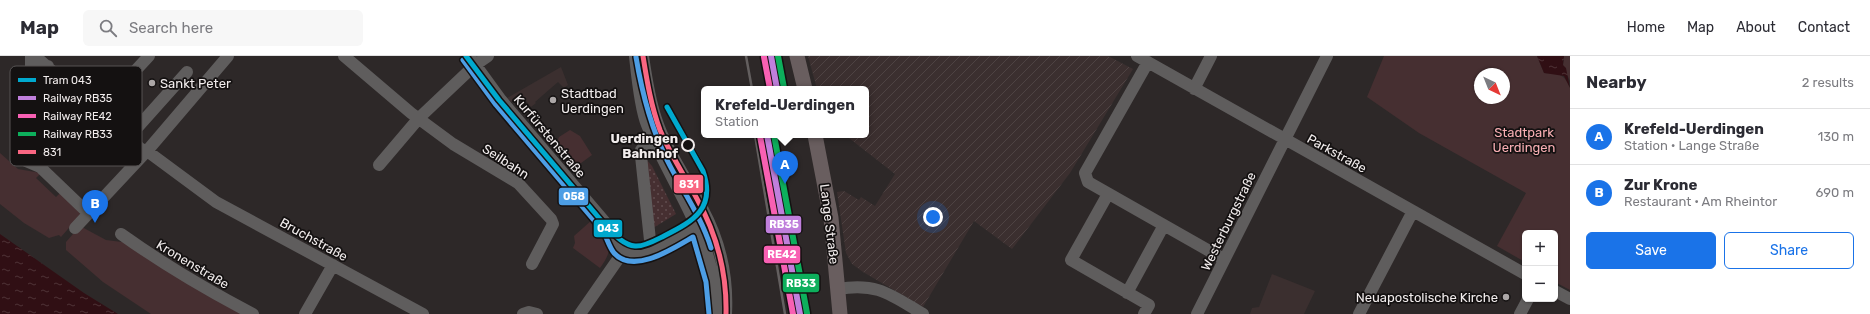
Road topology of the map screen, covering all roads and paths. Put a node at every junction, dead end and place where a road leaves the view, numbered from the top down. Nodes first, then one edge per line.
1 (35, 56) edge
2 (149, 56) edge
3 (344, 56) edge
4 (488, 56) edge
5 (635, 56) edge
6 (643, 56) edge
7 (797, 56) edge
8 (1137, 56) edge
9 (1211, 56) edge
10 (1327, 56) edge
11 (225, 60) edge
12 (472, 60) edge
13 (1148, 62) junction
14 (48, 66) edge
15 (140, 66) edge
16 (187, 72) dead end
17 (804, 86) edge
18 (1194, 88) junction
19 (419, 118) junction
20 (142, 122) edge
21 (653, 138) junction
22 (816, 138) edge
23 (1284, 140) junction
24 (142, 149) edge
25 (147, 151) junction
26 (142, 156) edge
27 (379, 165) dead end
28 (37, 166) edge
29 (133, 166) edge
30 (1108, 194) junction
31 (1413, 211) junction
32 (88, 213) junction
33 (708, 220) junction
34 (1164, 225) junction
35 (696, 227) junction
36 (75, 228) dead end
37 (121, 234) dead end
38 (654, 250) junction
39 (623, 252) junction
40 (1220, 257) dead end
41 (532, 264) dead end
42 (333, 265) junction
43 (1522, 272) edge
44 (838, 289) junction
45 (1127, 293) junction
46 (1558, 293) edge
47 (1570, 299) edge
48 (1526, 302) edge
49 (252, 314) edge
50 (305, 314) edge
51 (423, 314) edge
52 (580, 314) edge
53 (716, 314) edge
54 (726, 314) edge
55 (840, 314) edge
56 (923, 314) edge
57 (1144, 314) edge
58 (1197, 314) edge
59 (1359, 314) edge
60 (1520, 314) edge

1 - 14 street, Bruchstraße
2 - 15 street
3 - 19 street, Seilbahn
4 - 12 street
5 - 21 street
6 - 33 street
7 - 17 main road
8 - 13 street, Parkstraße
9 - 18 street
10 - 23 street, Westerburgstraße
11 - 25 street
12 - 19 street
12 - 39 street, Kurfürstenstraße
13 - 18 street, Parkstraße
13 - 30 street
16 - 20 street
18 - 23 street, Parkstraße
19 - 27 street
19 - 41 street, Seilbahn
21 - 35 street
21 - 38 street
22 - 44 main road, Lange Straße
23 - 31 street, Parkstraße
23 - 58 street, Westerburgstraße
24 - 25 street, Bruchstraße
25 - 26 street
25 - 42 street, Bruchstraße
28 - 32 street
29 - 32 street
30 - 34 street
30 - 45 street
31 - 43 street, Parkstraße
31 - 59 street
32 - 36 street
33 - 35 street
33 - 54 street
34 - 40 street
34 - 45 street
35 - 38 street
35 - 53 street
37 - 49 street, Kronenstraße
38 - 39 street
39 - 52 street
42 - 50 street
42 - 51 street, Bruchstraße
44 - 55 main road, Lange Straße
44 - 56 street
45 - 57 street
46 - 47 street
48 - 60 street

